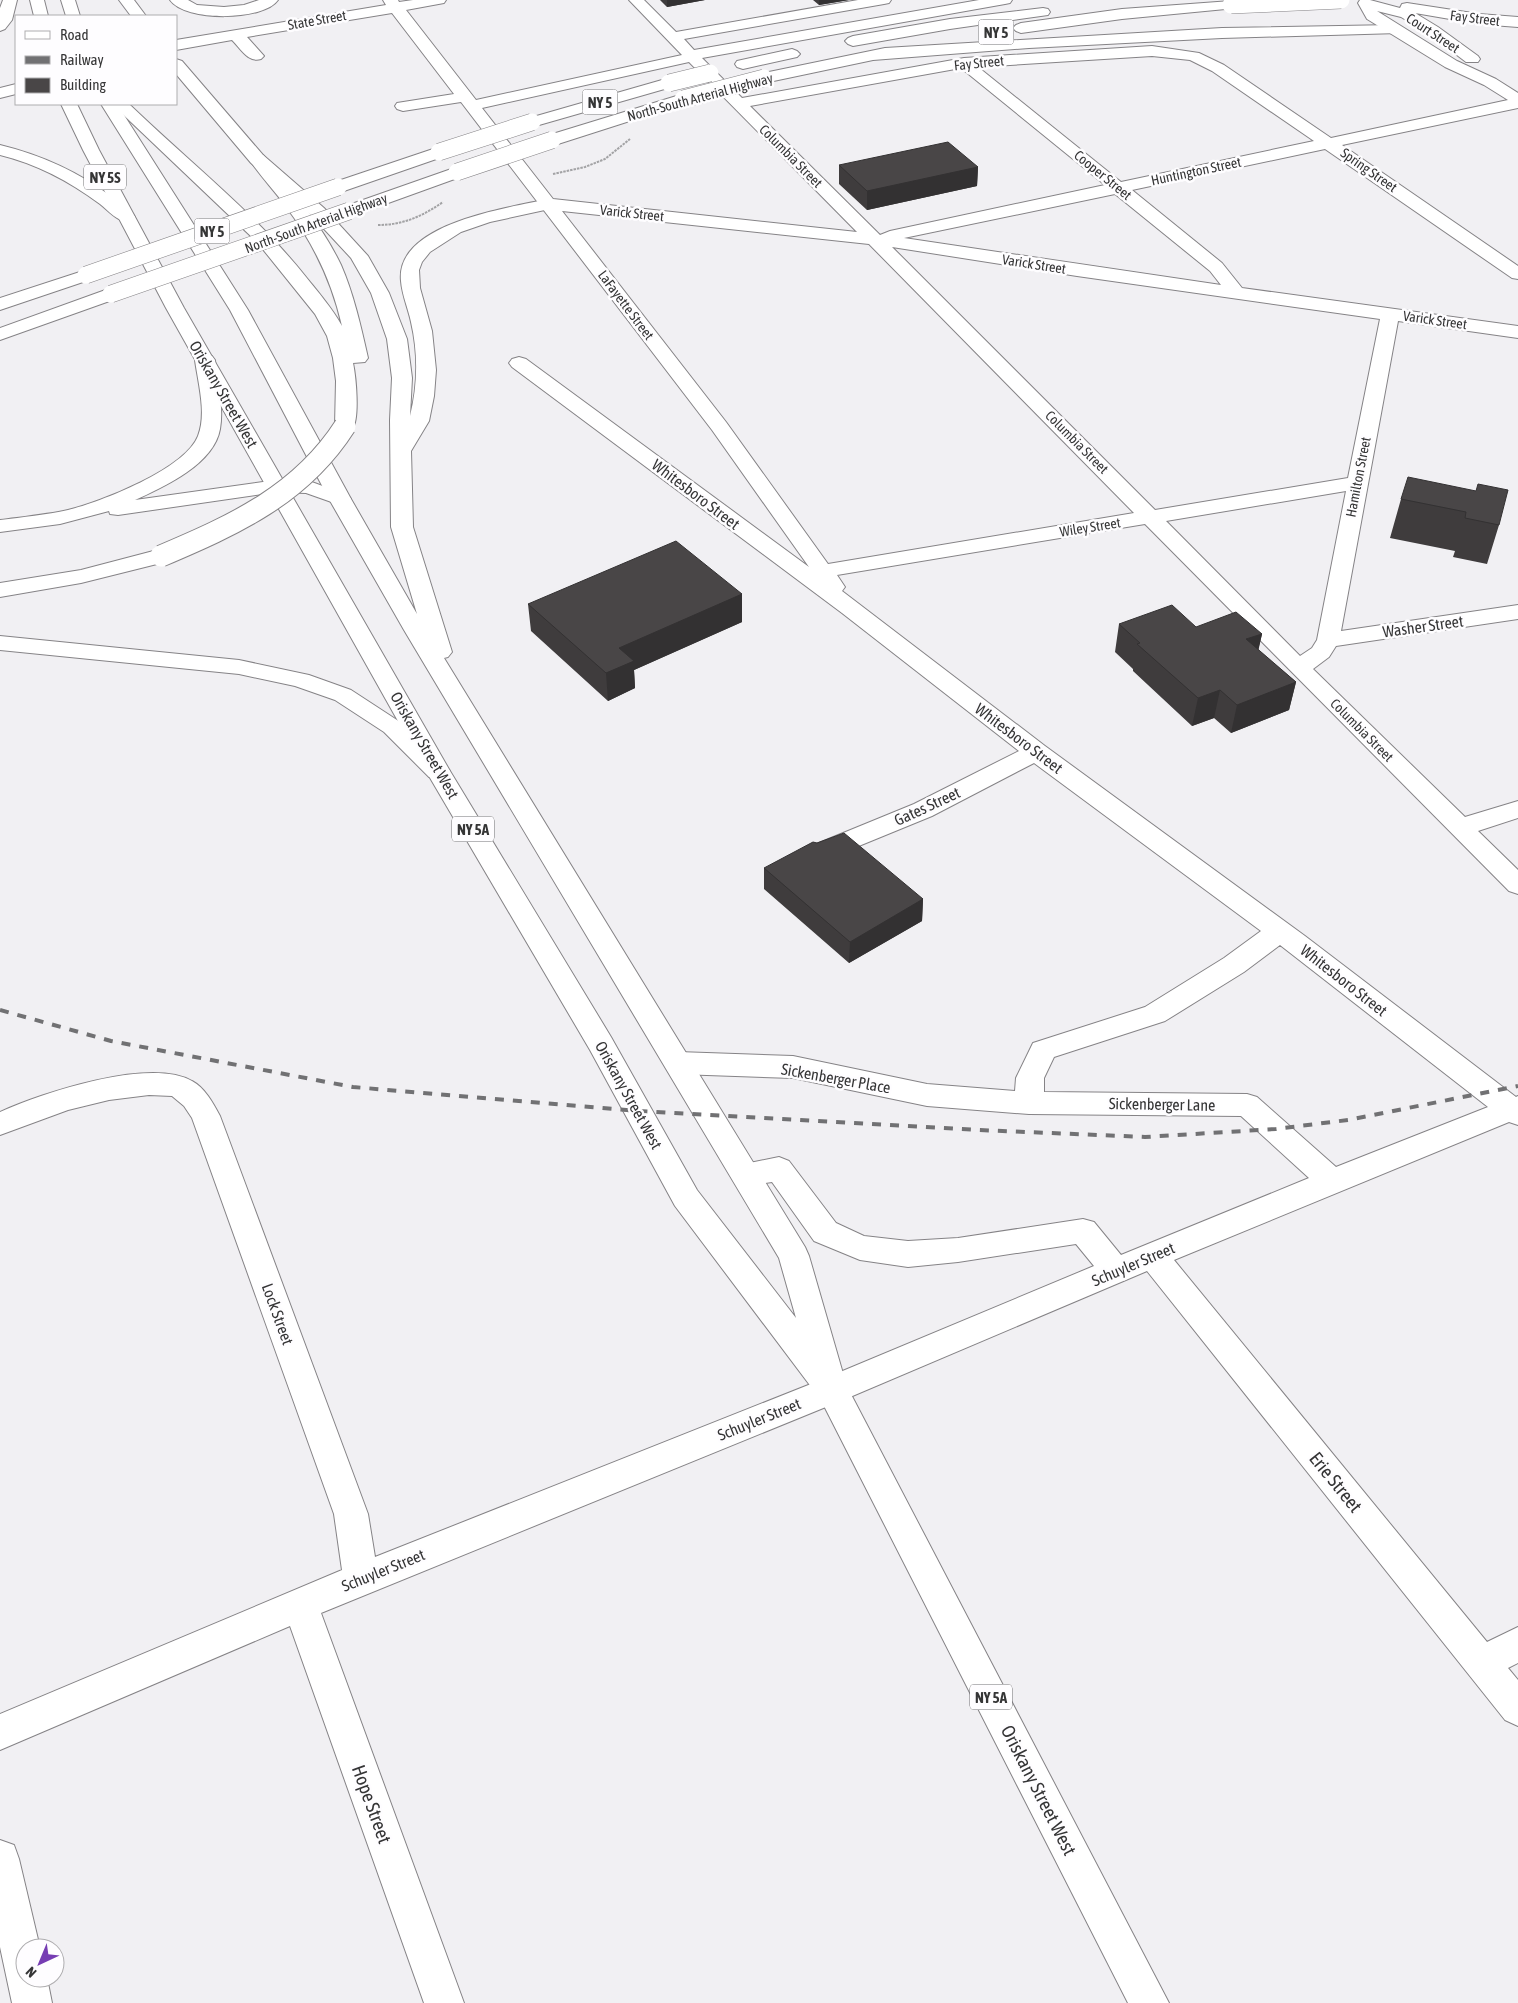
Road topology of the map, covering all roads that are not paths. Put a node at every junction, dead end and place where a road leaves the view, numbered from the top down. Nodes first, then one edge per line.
1 (10, 0) edge
2 (37, 0) edge
3 (68, 0) edge
4 (126, 0) edge
5 (177, 0) edge
6 (271, 0) edge
7 (439, 0) edge
8 (636, 0) edge
9 (884, 0) edge
10 (1005, 0) edge
11 (1146, 0) edge
12 (1335, 0) edge
13 (1341, 0) edge
14 (795, 1) edge
15 (1367, 1) edge
16 (392, 4) edge
17 (819, 12) junction
18 (41, 15) edge
19 (73, 15) edge
20 (137, 15) edge
21 (677, 19) dead end
22 (658, 22) junction
23 (1517, 22) edge
24 (0, 26) edge
25 (1394, 30) junction
26 (1433, 30) junction
27 (1222, 33) junction
28 (230, 36) junction
29 (672, 37) junction
30 (178, 45) edge
31 (835, 45) dead end
32 (178, 49) edge
33 (808, 50) dead end
34 (256, 56) dead end
35 (692, 56) junction
36 (867, 56) junction
37 (964, 63) junction
38 (178, 66) edge
39 (1218, 68) joint
40 (15, 82) edge
41 (1490, 82) junction
42 (0, 86) edge
43 (15, 89) edge
44 (0, 93) edge
45 (1518, 101) edge
46 (467, 102) junction
47 (738, 103) junction
48 (69, 105) edge
49 (110, 105) edge
50 (121, 105) edge
51 (403, 106) dead end
52 (1330, 143) junction
53 (0, 150) edge
54 (257, 159) junction
55 (1119, 187) junction
56 (548, 204) junction
57 (126, 217) junction
58 (190, 230) joint
59 (874, 239) junction
60 (144, 250) joint
61 (1518, 274) edge
62 (1236, 293) junction
63 (0, 304) edge
64 (1390, 314) junction
65 (1518, 325) edge
66 (1494, 329) junction
67 (1518, 332) edge
68 (0, 334) edge
69 (205, 360) junction
70 (519, 363) dead end
71 (345, 426) junction
72 (400, 452) junction
73 (1356, 483) junction
74 (277, 486) junction
75 (340, 499) junction
76 (69, 516) junction
77 (1150, 517) junction
78 (0, 526) edge
79 (823, 571) junction
80 (0, 590) edge
81 (850, 608) junction
82 (1518, 612) edge
83 (1328, 640) junction
84 (0, 642) edge
85 (1299, 668) junction
86 (452, 691) junction
87 (1036, 752) junction
88 (438, 770) junction
89 (1518, 809) edge
90 (1460, 828) junction
91 (816, 854) edge
92 (1518, 885) edge
93 (1280, 931) junction
94 (678, 1063) junction
95 (964, 1098) joint
96 (1029, 1103) junction
97 (1516, 1110) edge
98 (0, 1124) edge
99 (745, 1174) junction
100 (1332, 1181) junction
101 (1153, 1256) junction
102 (1116, 1271) junction
103 (832, 1390) junction
104 (361, 1578) junction
105 (300, 1604) junction
106 (1518, 1644) edge
107 (1483, 1663) junction
108 (1518, 1708) edge
109 (0, 1732) edge
110 (0, 1859) edge
111 (18, 1938) edge
112 (29, 1988) edge
113 (32, 2003) edge
114 (444, 2003) edge
115 (1149, 2003) edge

1 - 24 main road
2 - 18 main road
3 - 19 main road
4 - 20 main road
5 - 6 main road
7 - 16 main road, State Street
8 - 22 main road, Columbia Street
9 - 17 main road
10 - 35 main road
11 - 31 main road, NY 5
12 - 27 main road
13 - 36 main road, North-South Arterial Highway / NY 5, bridge
14 - 17 main road
15 - 23 main road, Fay Street
15 - 25 main road, Court Street
15 - 26 main road, Court Street
16 - 28 main road, State Street
16 - 46 main road, LaFayette Street
17 - 29 main road
21 - 22 main road
22 - 29 main road, Columbia Street
23 - 26 main road, Fay Street
25 - 26 main road, Fay Street
25 - 27 main road, Fay Street
25 - 41 main road, Court Street
26 - 41 main road, Court Street
27 - 36 main road
28 - 30 main road, State Street
28 - 32 main road, State Street
28 - 34 main road
29 - 35 main road, Columbia Street
33 - 63 main road, North-South Arterial Highway / NY 5, bridge
35 - 46 main road
35 - 47 main road, Columbia Street
36 - 68 main road, North-South Arterial Highway / NY 5, bridge
37 - 39 main road, Fay Street
37 - 47 main road, Fay Street
37 - 55 main road, Cooper Street
38 - 54 main road
39 - 52 main road, Spring Street
40 - 42 main road
41 - 45 main road, Court Street
43 - 44 main road
45 - 52 main road, Huntington Street
46 - 51 main road
46 - 56 main road, LaFayette Street
47 - 59 main road, Columbia Street
48 - 57 main road, Oriskany Street West / NY 5S
49 - 58 main road, Oriskany Street West / NY 5S
50 - 71 main road
52 - 55 main road, Huntington Street
52 - 61 main road, Spring Street
53 - 57 main road
54 - 71 main road
54 - 72 main road
55 - 59 main road, Huntington Street
55 - 62 main road, Cooper Street
56 - 59 main road, Varick Street
56 - 72 main road, Varick Street
56 - 79 main road, LaFayette Street
57 - 60 main road, Oriskany Street West / NY 5S
58 - 75 main road, Oriskany Street West / NY 5A
59 - 62 main road, Varick Street
59 - 77 main road, Columbia Street
60 - 69 main road, Oriskany Street West / NY 5A
62 - 64 main road, Varick Street
64 - 66 main road, Varick Street
64 - 73 main road, Hamilton Street
65 - 66 main road
66 - 67 main road, Varick Street
69 - 74 main road, Oriskany Street West / NY 5A
69 - 76 main road
70 - 81 main road, Whitesboro Street
71 - 80 main road, bridge
72 - 86 main road
73 - 77 main road, Wiley Street
73 - 83 main road, Hamilton Street
74 - 75 main road
74 - 76 main road
74 - 88 main road, Oriskany Street West / NY 5A
75 - 86 main road, Oriskany Street West / NY 5A
76 - 78 main road
77 - 79 main road, Wiley Street
77 - 85 main road, Columbia Street
79 - 81 main road, LaFayette Street
81 - 87 main road, Whitesboro Street
82 - 83 main road, Washer Street
83 - 85 main road
84 - 88 main road
85 - 90 main road, Columbia Street
86 - 94 main road, Oriskany Street West / NY 5A
87 - 91 main road, Gates Street
87 - 93 main road, Whitesboro Street
88 - 103 main road, Oriskany Street West / NY 5A
89 - 90 main road
90 - 92 main road, Columbia Street
93 - 96 main road
93 - 97 main road, Whitesboro Street
94 - 95 main road, Sickenberger Place
94 - 99 main road, Oriskany Street West / NY 5A
95 - 96 main road, Sickenberger Lane
96 - 100 main road, Sickenberger Lane
97 - 100 main road, Schuyler Street
98 - 104 main road, Lock Street
99 - 102 main road
99 - 103 main road, Oriskany Street West / NY 5A
100 - 101 main road, Schuyler Street
101 - 102 main road, Schuyler Street
101 - 107 main road, Erie Street
102 - 103 main road, Schuyler Street
103 - 104 main road, Schuyler Street
103 - 115 main road, Oriskany Street West / NY 5A
104 - 105 main road, Schuyler Street
105 - 109 main road, Schuyler Street
105 - 114 main road, Hope Street
106 - 107 main road
107 - 108 main road, Erie Street
110 - 111 main road
112 - 113 main road

